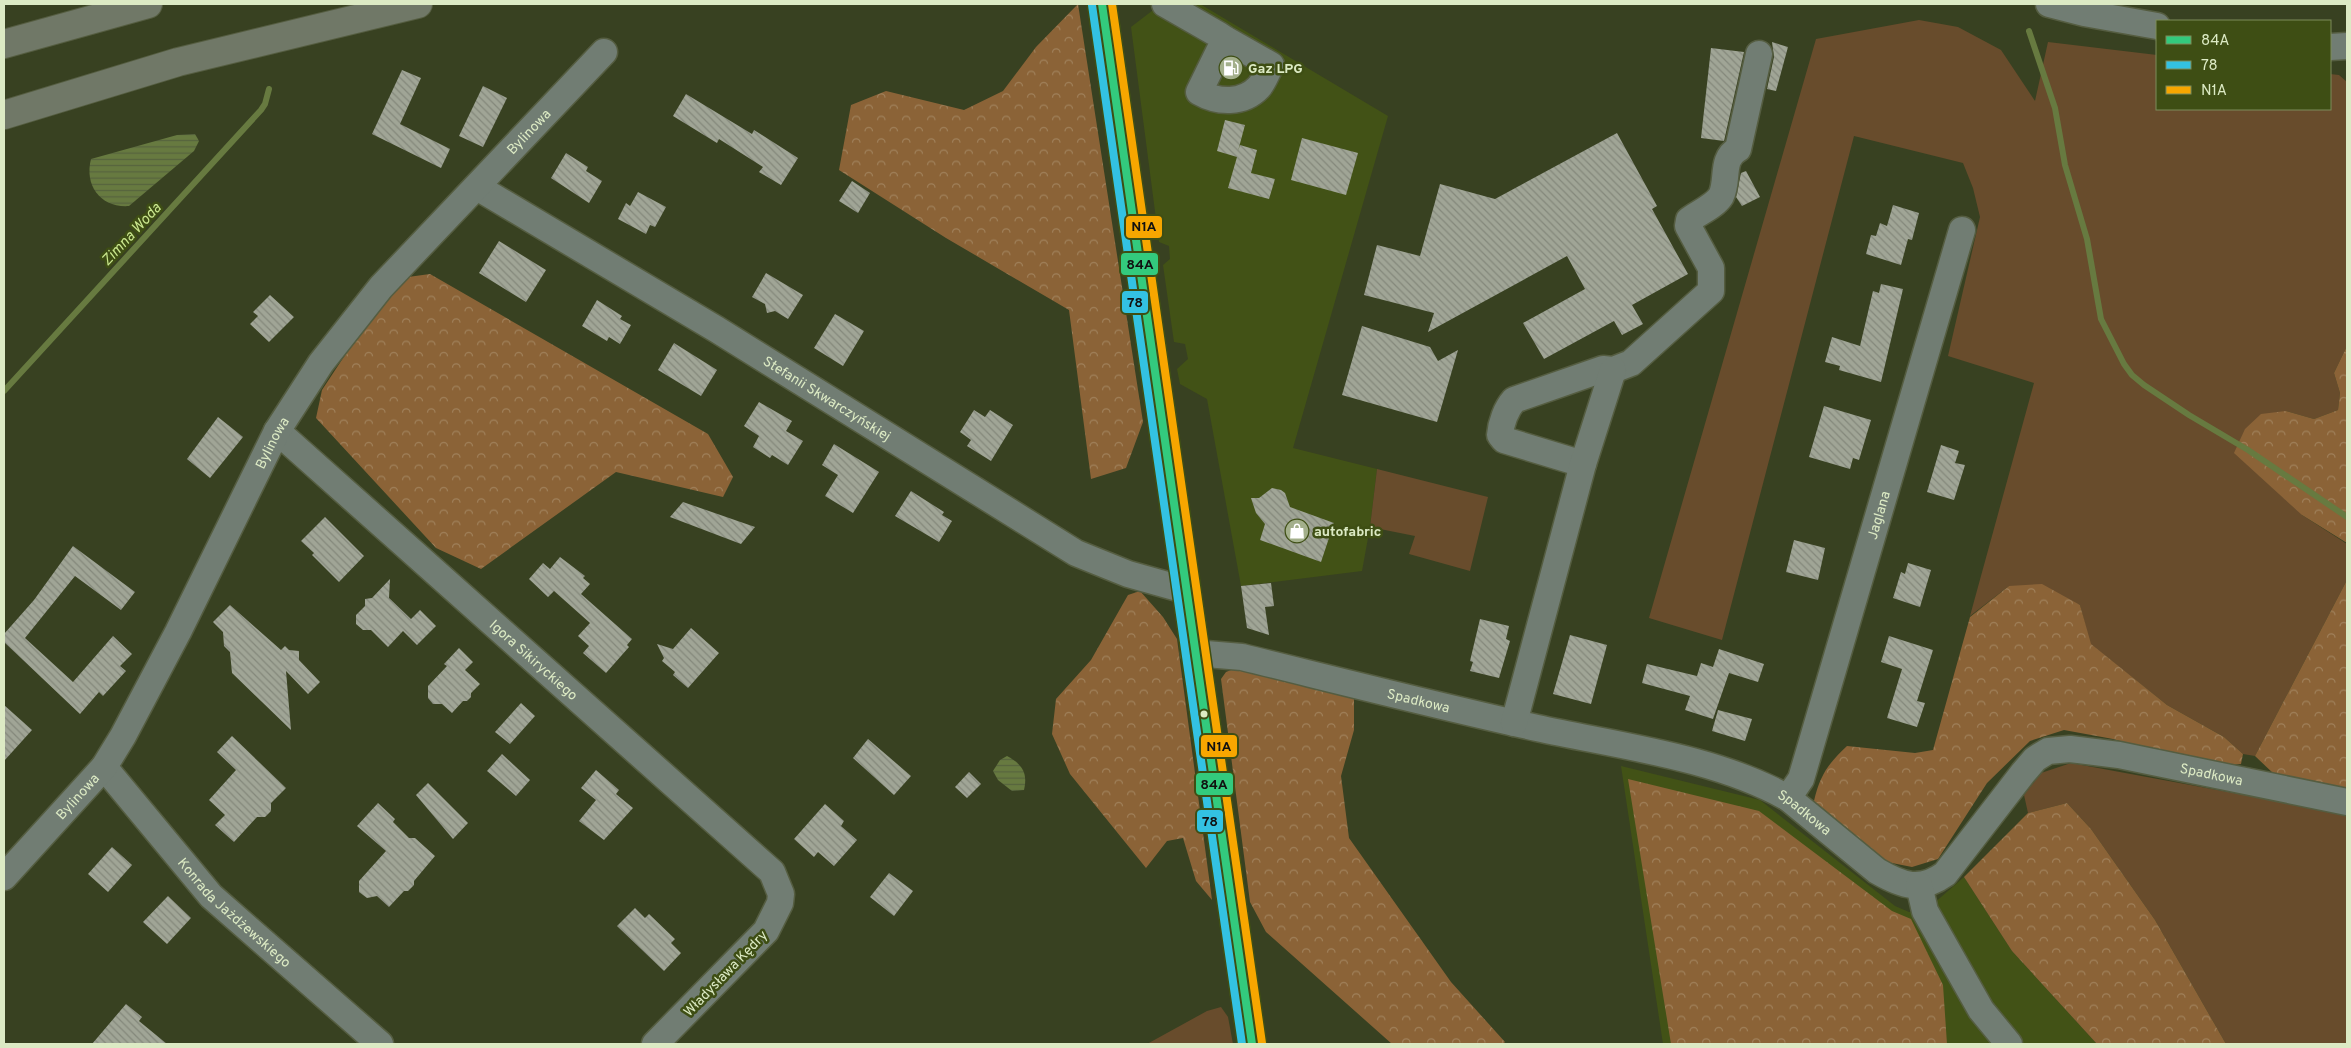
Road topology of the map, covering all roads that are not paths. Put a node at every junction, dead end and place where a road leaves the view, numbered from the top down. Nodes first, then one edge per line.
1 (148, 4) edge
2 (418, 4) edge
3 (1102, 4) edge
4 (1164, 4) edge
5 (2049, 4) edge
6 (2085, 8) edge
7 (2156, 26) edge
8 (1225, 39) dead end
9 (4, 44) edge
10 (2347, 46) edge
11 (2331, 47) edge
12 (604, 52) dead end
13 (1758, 54) dead end
14 (4, 115) edge
15 (477, 187) junction
16 (1962, 230) dead end
17 (1613, 370) junction
18 (277, 431) junction
19 (1583, 464) junction
20 (1185, 590) junction
21 (1194, 653) junction
22 (1514, 723) junction
23 (104, 767) junction
24 (1788, 798) junction
25 (2347, 802) edge
26 (4, 877) edge
27 (1919, 885) junction
28 (781, 894) joint
29 (380, 1044) edge
30 (655, 1044) edge
31 (1252, 1044) edge
32 (2010, 1044) edge

1 - 9 highway
2 - 14 highway
3 - 20 main road
4 - 8 street
5 - 6 street
6 - 7 street
10 - 11 street
12 - 15 street, Bylinowa
13 - 17 street
15 - 18 street, Bylinowa
15 - 20 street, Stefanii Skwarczyńskiej
16 - 24 street, Jaglana
17 - 19 street
17 - 19 street
18 - 23 street, Bylinowa
18 - 28 street, Igora Sikiryckiego
19 - 22 street
20 - 21 main road
21 - 22 street, Spadkowa
21 - 31 main road
22 - 24 street, Spadkowa
23 - 26 street, Bylinowa
23 - 29 street, Konrada Jażdżewskiego
24 - 27 street, Spadkowa
25 - 27 street, Spadkowa
27 - 32 street
28 - 30 street, Władysława Kędry

